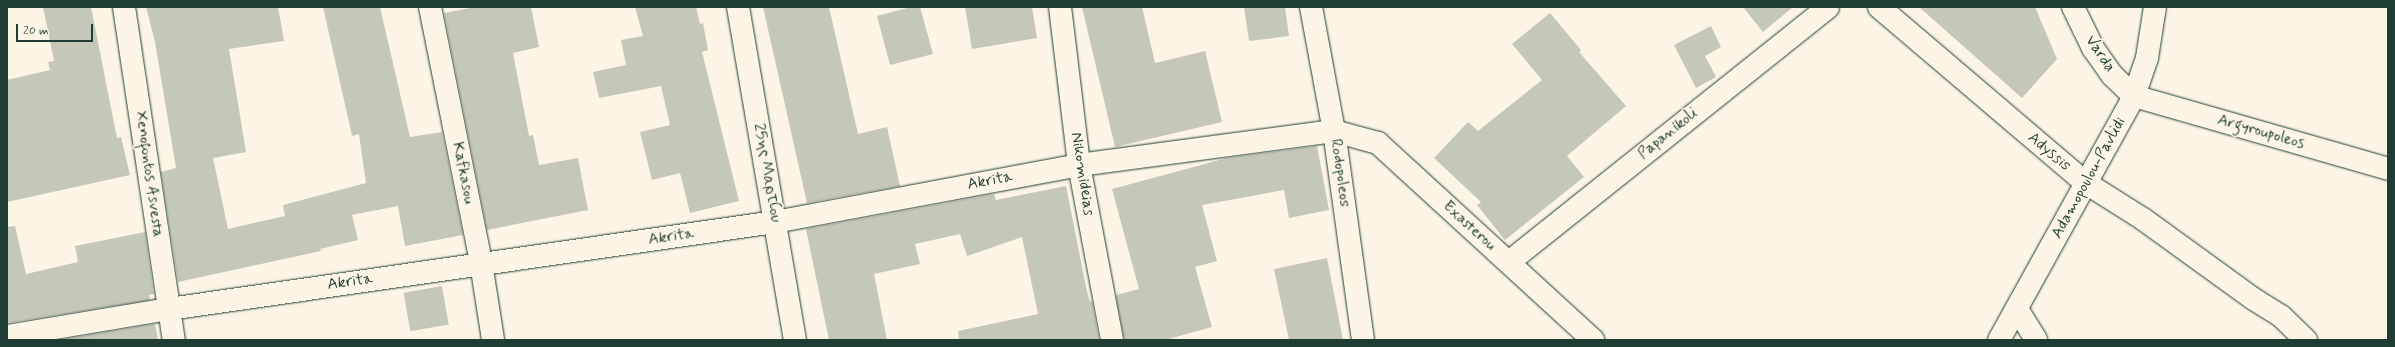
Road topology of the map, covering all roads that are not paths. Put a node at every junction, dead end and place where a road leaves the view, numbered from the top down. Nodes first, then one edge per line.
1 (124, 7) edge
2 (430, 7) edge
3 (738, 7) edge
4 (1060, 7) edge
5 (1311, 7) edge
6 (1828, 7) edge
7 (1880, 7) edge
8 (2073, 7) edge
9 (2155, 7) edge
10 (2134, 96) junction
11 (1334, 131) junction
12 (1079, 165) junction
13 (2388, 169) edge
14 (2086, 183) junction
15 (775, 222) junction
16 (1509, 262) junction
17 (481, 263) junction
18 (169, 309) junction
19 (2017, 310) junction
20 (7, 336) edge
21 (174, 340) edge
22 (493, 340) edge
23 (795, 340) edge
24 (1112, 340) edge
25 (1363, 340) edge
26 (1593, 340) edge
27 (1999, 340) edge
28 (2036, 340) edge
29 (2306, 340) edge

1 - 18 street, Xenofontos Asvesta
2 - 17 street, Kafkasou
3 - 15 street, 25ης Μαρτίου
4 - 12 street, Nikomideias
5 - 11 street, Rodopoleos
6 - 16 street, Papanikoli
7 - 14 street, Adyssis
8 - 10 street, Varda
9 - 10 street, Adamopoulou-Pavlidi
10 - 13 street, Argyroupoleos
10 - 14 street, Adamopoulou-Pavlidi
11 - 12 street, Akrita
11 - 16 street, Exasterou
11 - 25 street, Rodopoleos
12 - 15 street, Akrita
12 - 24 street, Nikomideias
14 - 19 street, Adamopoulou-Pavlidi
14 - 29 street, Adyssis
15 - 17 street, Akrita
15 - 23 street, 25ης Μαρτίου
16 - 26 street, Exasterou
17 - 18 street, Akrita
17 - 22 street, Kafkasou
18 - 20 street, Akrita
18 - 21 street, Xenofontos Asvesta
19 - 27 street, Adamopoulou-Pavlidi
19 - 28 street

